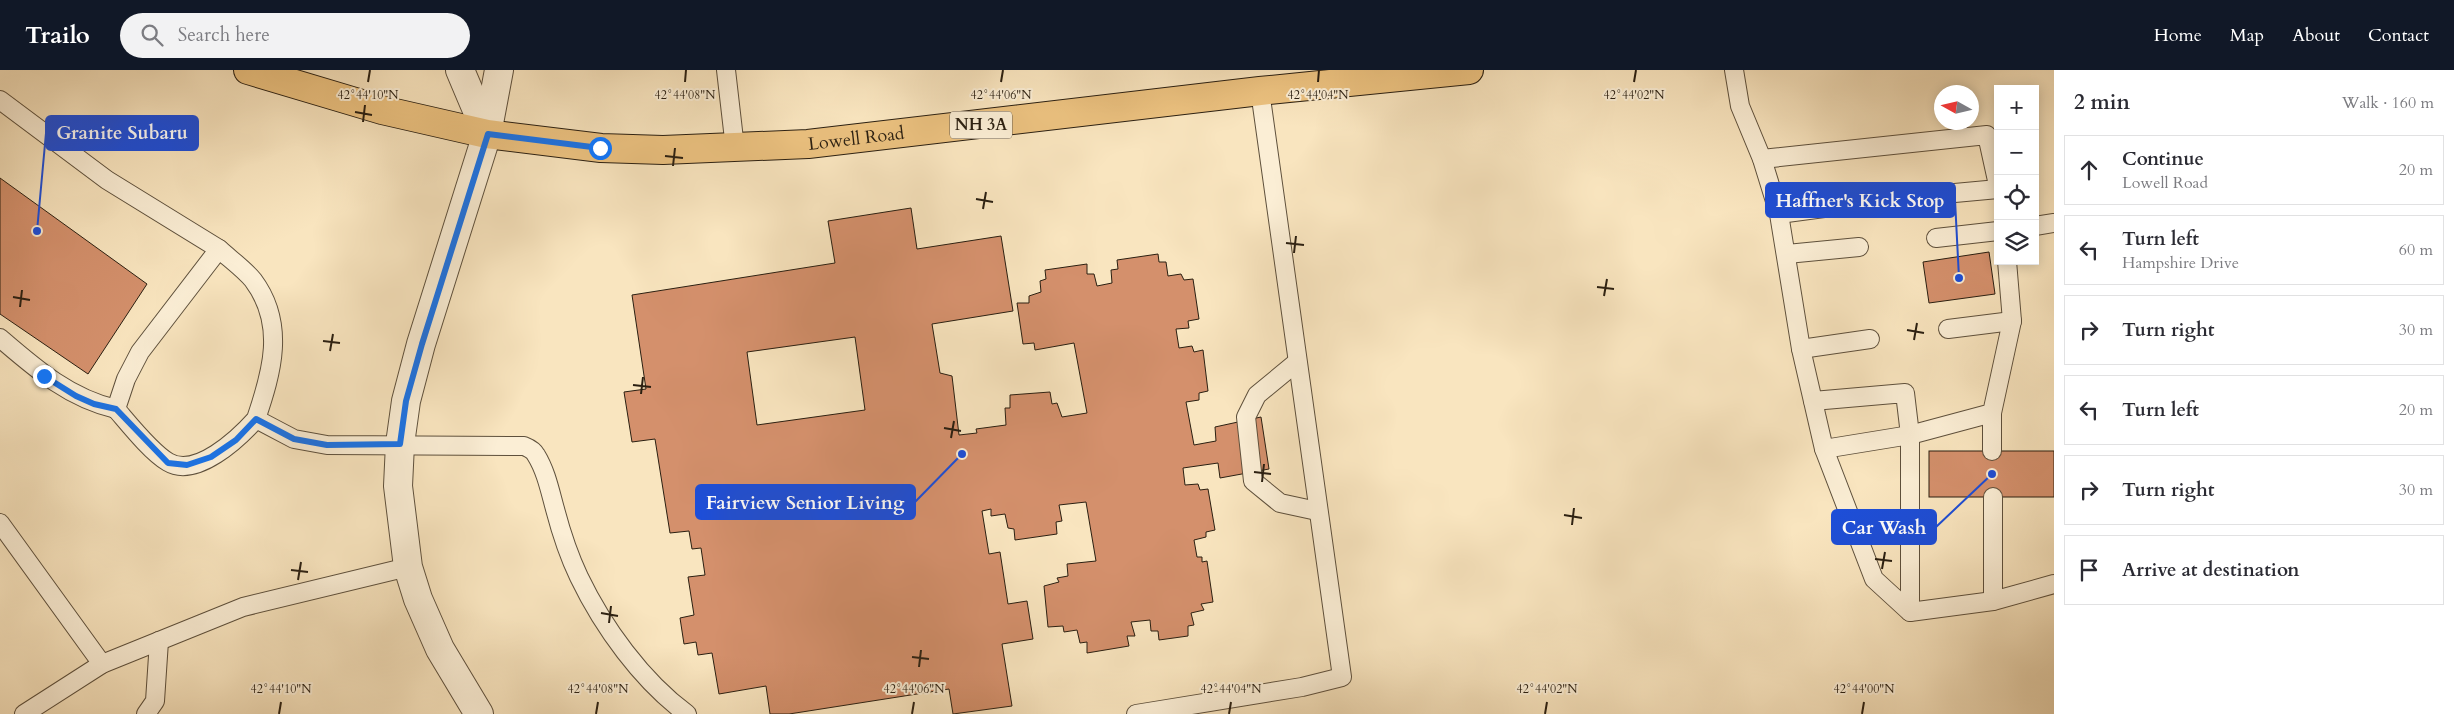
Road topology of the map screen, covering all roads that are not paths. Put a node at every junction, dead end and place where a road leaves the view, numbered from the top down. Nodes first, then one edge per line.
1 (248, 70) edge
2 (460, 70) edge
3 (499, 70) edge
4 (726, 70) edge
5 (1470, 70) edge
6 (1734, 70) edge
7 (1260, 92) junction
8 (0, 100) edge
9 (488, 134) junction
10 (735, 148) junction
11 (1762, 159) junction
12 (1996, 175) edge
13 (1994, 189) edge
14 (1933, 195) dead end
15 (1854, 204) dead end
16 (1779, 214) junction
17 (2054, 223) edge
18 (2039, 225) edge
19 (1994, 231) edge
20 (1936, 238) dead end
21 (1859, 247) dead end
22 (219, 249) junction
23 (1786, 254) junction
24 (2007, 265) edge
25 (2012, 321) junction
26 (1948, 329) dead end
27 (0, 338) edge
28 (1870, 339) dead end
29 (1801, 349) junction
30 (1297, 362) junction
31 (1813, 401) junction
32 (116, 409) junction
33 (1992, 414) junction
34 (256, 419) junction
35 (1910, 435) junction
36 (400, 444) junction
37 (1824, 449) junction
38 (1992, 451) dead end
39 (1993, 497) dead end
40 (1318, 511) junction
41 (0, 523) edge
42 (408, 567) junction
43 (2054, 584) edge
44 (1993, 600) junction
45 (1910, 612) junction
46 (159, 641) junction
47 (102, 664) junction
48 (24, 714) edge
49 (146, 714) edge
50 (479, 714) edge
51 (686, 714) edge
52 (1136, 714) edge

1 - 9 main road, Lowell Road / NH 3A
2 - 9 street
3 - 9 street
4 - 10 lane
5 - 7 main road, Lowell Road / NH 3A
6 - 11 lane
7 - 10 main road, Lowell Road / NH 3A
7 - 30 lane
8 - 22 lane
9 - 10 main road, Lowell Road / NH 3A
9 - 36 street
11 - 12 lane
11 - 16 lane
13 - 14 lane
15 - 16 lane
16 - 23 lane
17 - 18 lane
19 - 20 lane
21 - 23 lane
22 - 32 lane
22 - 34 lane
23 - 29 lane
24 - 25 lane
25 - 26 lane
25 - 33 lane
27 - 32 lane
28 - 29 lane
29 - 31 lane
30 - 40 lane
30 - 40 lane
31 - 35 lane
31 - 37 lane
32 - 34 lane
33 - 35 lane
33 - 38 lane
34 - 36 lane
35 - 37 lane
35 - 45 lane
36 - 42 street
36 - 51 lane
37 - 45 lane
39 - 44 lane
40 - 52 lane
41 - 47 lane
42 - 46 lane
42 - 50 street
43 - 44 lane
44 - 45 lane
46 - 47 lane
46 - 49 lane
47 - 48 lane

